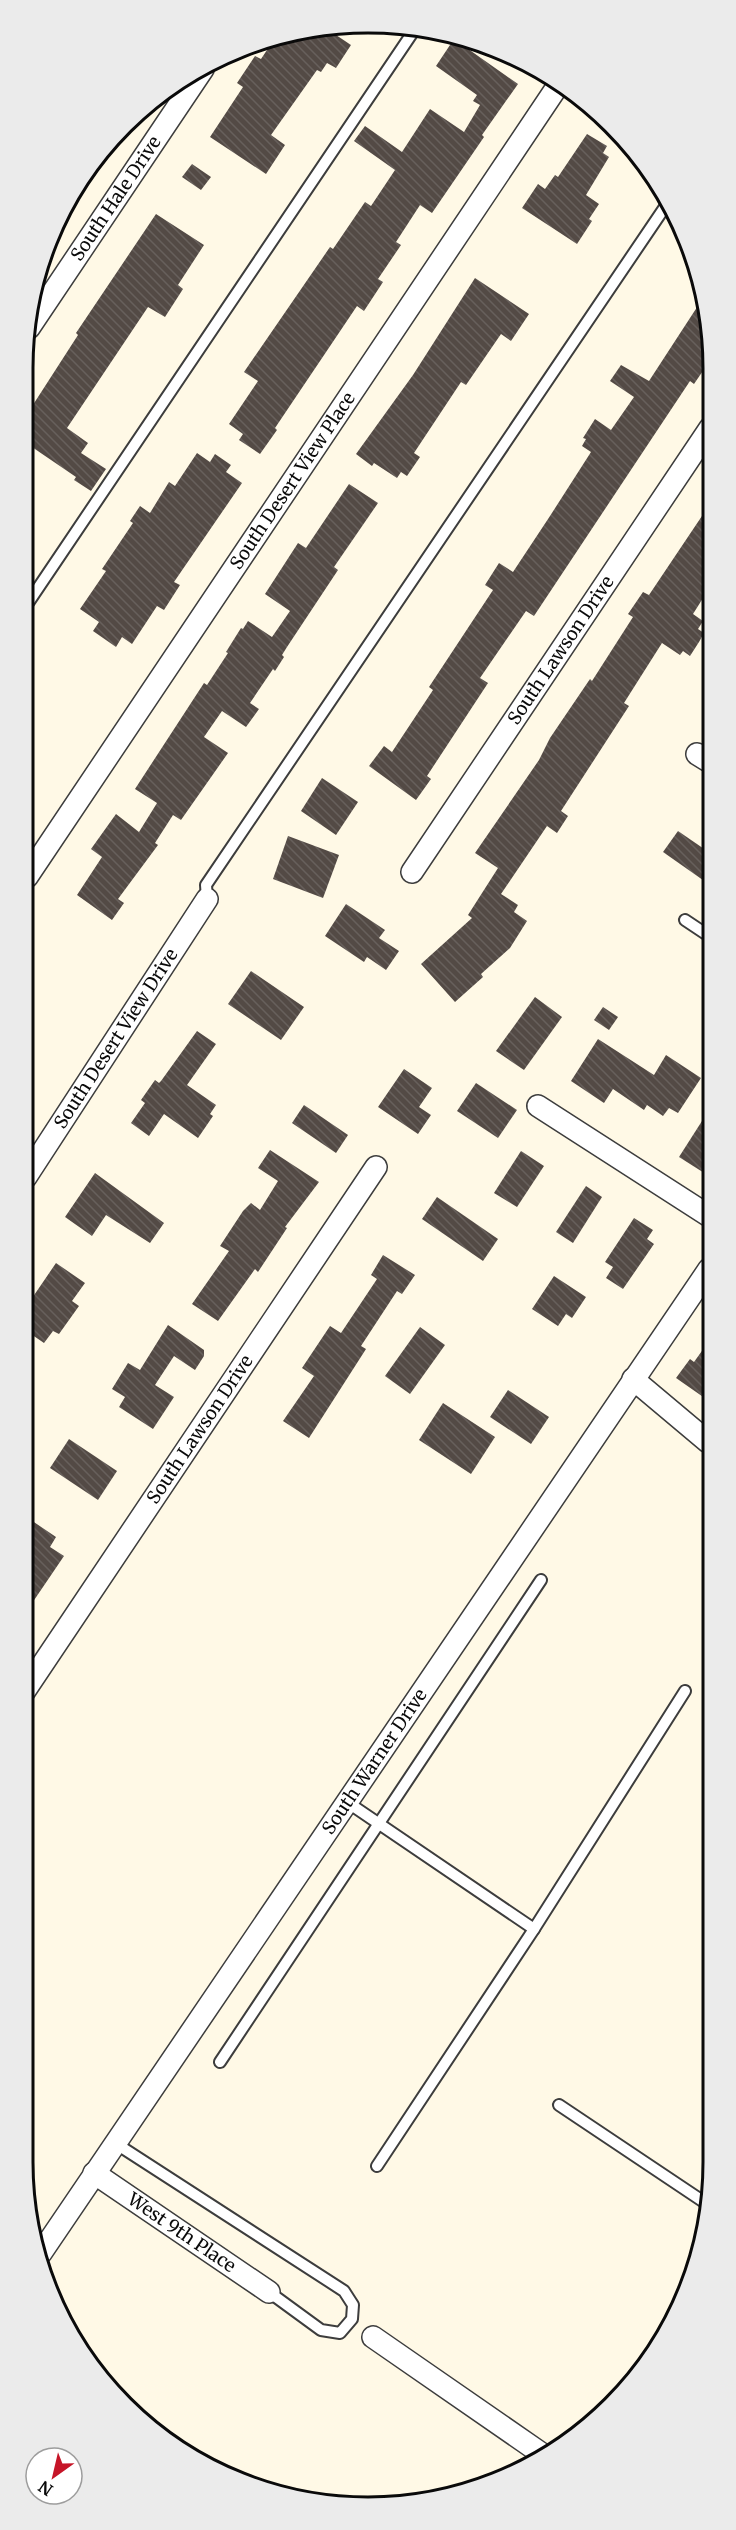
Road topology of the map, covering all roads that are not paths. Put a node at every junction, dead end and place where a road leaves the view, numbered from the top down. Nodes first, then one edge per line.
1 (410, 36) edge
2 (196, 81) edge
3 (555, 90) edge
4 (663, 210) edge
5 (37, 316) edge
6 (703, 438) edge
7 (33, 596) edge
8 (33, 868) edge
9 (412, 872) dead end
10 (207, 899) joint
11 (685, 920) dead end
12 (703, 932) edge
13 (538, 1106) dead end
14 (33, 1166) edge
15 (376, 1167) dead end
16 (703, 1212) edge
17 (703, 1278) edge
18 (633, 1379) junction
19 (703, 1438) edge
20 (541, 1580) dead end
21 (33, 1679) edge
22 (685, 1691) dead end
23 (346, 1802) junction
24 (379, 1824) junction
25 (534, 1929) junction
26 (220, 2062) dead end
27 (559, 2105) dead end
28 (115, 2143) junction
29 (377, 2166) dead end
30 (94, 2173) junction
31 (701, 2200) edge
32 (44, 2248) edge
33 (269, 2292) joint
34 (373, 2337) dead end
35 (538, 2451) edge

1 - 7 lane
2 - 5 street, South Hale Drive
3 - 8 street, South Desert View Place
4 - 10 lane
6 - 9 street, South Lawson Drive
10 - 14 street, South Desert View Drive
11 - 12 lane
13 - 16 street
15 - 21 street, South Lawson Drive
17 - 18 street, South Warner Drive
18 - 19 street
18 - 23 street, South Warner Drive
20 - 24 lane
22 - 25 lane
23 - 24 lane
23 - 28 street, South Warner Drive
24 - 25 lane
24 - 26 lane
25 - 29 lane
27 - 31 lane
28 - 30 street, South Warner Drive
28 - 33 lane
30 - 32 street, South Warner Drive
30 - 33 street, West 9th Place
34 - 35 street

